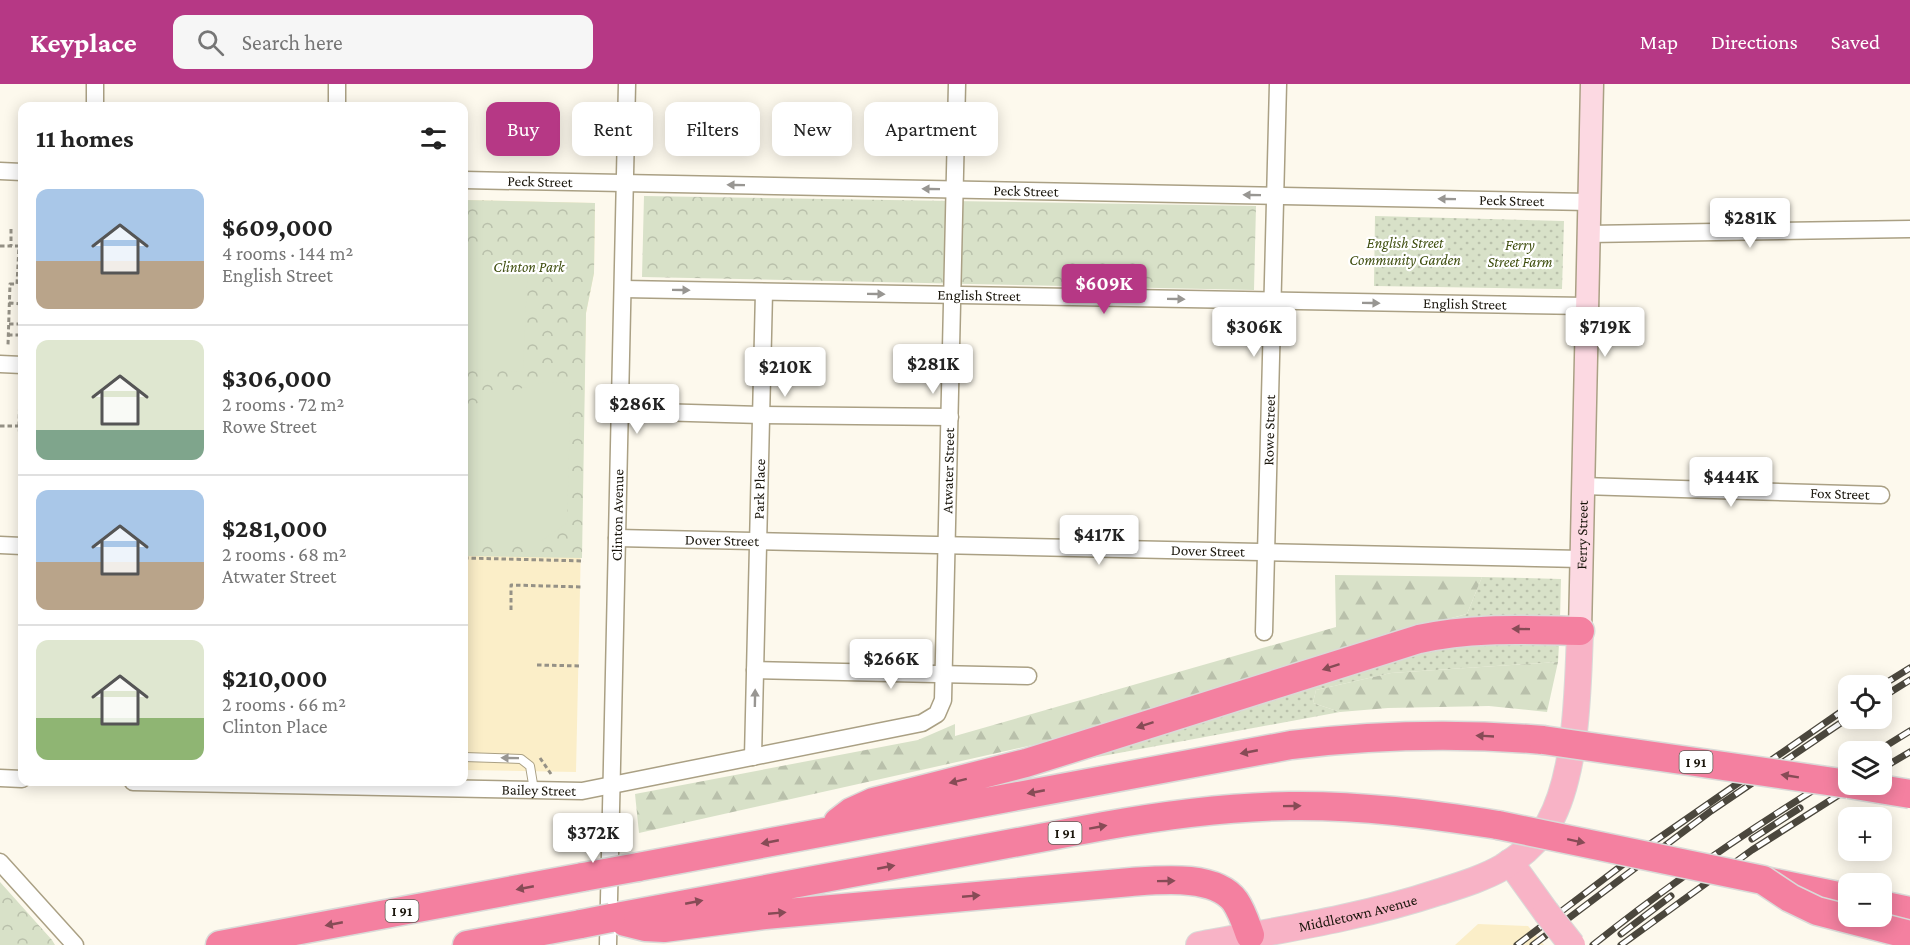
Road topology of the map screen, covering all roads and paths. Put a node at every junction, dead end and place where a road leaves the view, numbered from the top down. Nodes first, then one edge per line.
1 (95, 84) edge
2 (337, 84) edge
3 (627, 84) edge
4 (957, 84) edge
5 (1278, 84) edge
6 (1592, 84) edge
7 (95, 102) edge
8 (337, 102) edge
9 (0, 171) edge
10 (18, 172) edge
11 (468, 180) edge
12 (625, 183) junction
13 (955, 189) junction
14 (1275, 196) junction
15 (1589, 202) junction
16 (11, 229) dead end
17 (1910, 229) edge
18 (1588, 234) junction
19 (0, 246) edge
20 (11, 246) junction
21 (18, 246) edge
22 (18, 280) edge
23 (623, 289) junction
24 (764, 292) junction
25 (953, 296) junction
26 (1273, 301) junction
27 (9, 303) junction
28 (18, 304) edge
29 (1586, 306) junction
30 (9, 324) junction
31 (18, 324) edge
32 (8, 334) junction
33 (18, 335) edge
34 (8, 345) dead end
35 (0, 364) edge
36 (18, 365) edge
37 (620, 411) junction
38 (761, 415) junction
39 (950, 417) junction
40 (0, 426) edge
41 (18, 426) edge
42 (1582, 486) junction
43 (1881, 495) dead end
44 (18, 538) edge
45 (617, 538) junction
46 (758, 541) junction
47 (0, 545) edge
48 (946, 545) junction
49 (1266, 552) junction
50 (468, 558) edge
51 (1581, 559) junction
52 (584, 561) dead end
53 (583, 587) dead end
54 (511, 610) dead end
55 (1580, 631) junction
56 (1264, 632) dead end
57 (537, 665) dead end
58 (582, 666) dead end
59 (755, 670) junction
60 (943, 674) junction
61 (1028, 675) dead end
62 (937, 714) joint
63 (468, 757) edge
64 (753, 757) junction
65 (0, 778) edge
66 (18, 779) edge
67 (1838, 782) edge
68 (612, 784) junction
69 (415, 786) edge
70 (534, 790) junction
71 (1892, 791) edge
72 (1910, 794) edge
73 (828, 831) junction
74 (0, 862) edge
75 (1510, 862) junction
76 (1763, 880) junction
77 (1838, 896) edge
78 (1892, 907) edge
79 (1910, 911) edge
80 (623, 925) edge
81 (1250, 935) junction
82 (1901, 939) edge
83 (75, 945) edge
84 (220, 945) edge
85 (467, 945) edge
86 (1199, 945) edge
87 (1572, 945) edge

1 - 7 street
2 - 8 street
3 - 12 street, Clinton Avenue
4 - 13 street, Atwater Street
5 - 14 street, Rowe Street
6 - 15 main road, Ferry Street
9 - 10 street
11 - 12 street, Peck Street
13 -> 12 street, Peck Street
12 - 23 street, Clinton Avenue
14 -> 13 street, Peck Street
13 - 25 street, Atwater Street
15 -> 14 street, Peck Street
14 - 26 street, Rowe Street
15 - 18 main road, Ferry Street
16 - 20 path
17 - 18 street
18 - 29 main road, Ferry Street
19 - 20 path
20 - 21 path
22 - 27 path
23 -> 24 street, English Street
23 - 37 street, Clinton Avenue
24 -> 25 street, English Street
24 - 38 street, Park Place
25 -> 26 street, English Street
25 - 39 street, Atwater Street
26 -> 29 street, English Street
26 - 49 street, Rowe Street
27 - 28 path
27 - 30 path
29 - 42 main road, Ferry Street
30 - 31 path
30 - 32 path
32 - 33 path
32 - 34 path
35 - 36 street
37 - 38 street
37 - 45 street, Clinton Avenue
38 - 39 street
38 - 46 street, Park Place
39 - 48 street, Atwater Street
40 - 41 path
42 - 43 street, Fox Street
42 - 51 main road, Ferry Street
44 - 47 street
45 - 46 street, Dover Street
45 - 68 street, Clinton Avenue
46 - 48 street, Dover Street
46 - 59 street, Park Place
48 - 49 street, Dover Street
48 - 60 street, Atwater Street
49 - 51 street, Dover Street
49 - 56 street, Rowe Street
50 - 52 path
51 - 55 main road, Ferry Street
53 - 54 path
55 -> 73 highway
55 - 75 main road, Ferry Street
57 - 58 path
59 - 60 street
64 -> 59 street, Park Place
60 - 61 street
60 - 62 street, Atwater Street
62 - 64 street, Bailey Street
70 -> 63 lane
64 - 68 street, Bailey Street
65 - 66 street
67 -> 73 highway, I 91, bridge
68 - 70 street, Bailey Street
68 - 80 street, Clinton Avenue
69 - 70 street, Bailey Street
71 - 72 highway, I 91, bridge
73 -> 84 highway, I 91, bridge
74 - 83 street
75 - 81 main road, Middletown Avenue
75 - 87 main road, bridge
76 - 77 highway, I 91
80 -> 76 highway, I 91, bridge
76 - 82 highway, bridge
78 - 79 highway
80 -> 81 highway
80 - 85 highway, I 91, bridge
81 - 86 main road, Middletown Avenue

